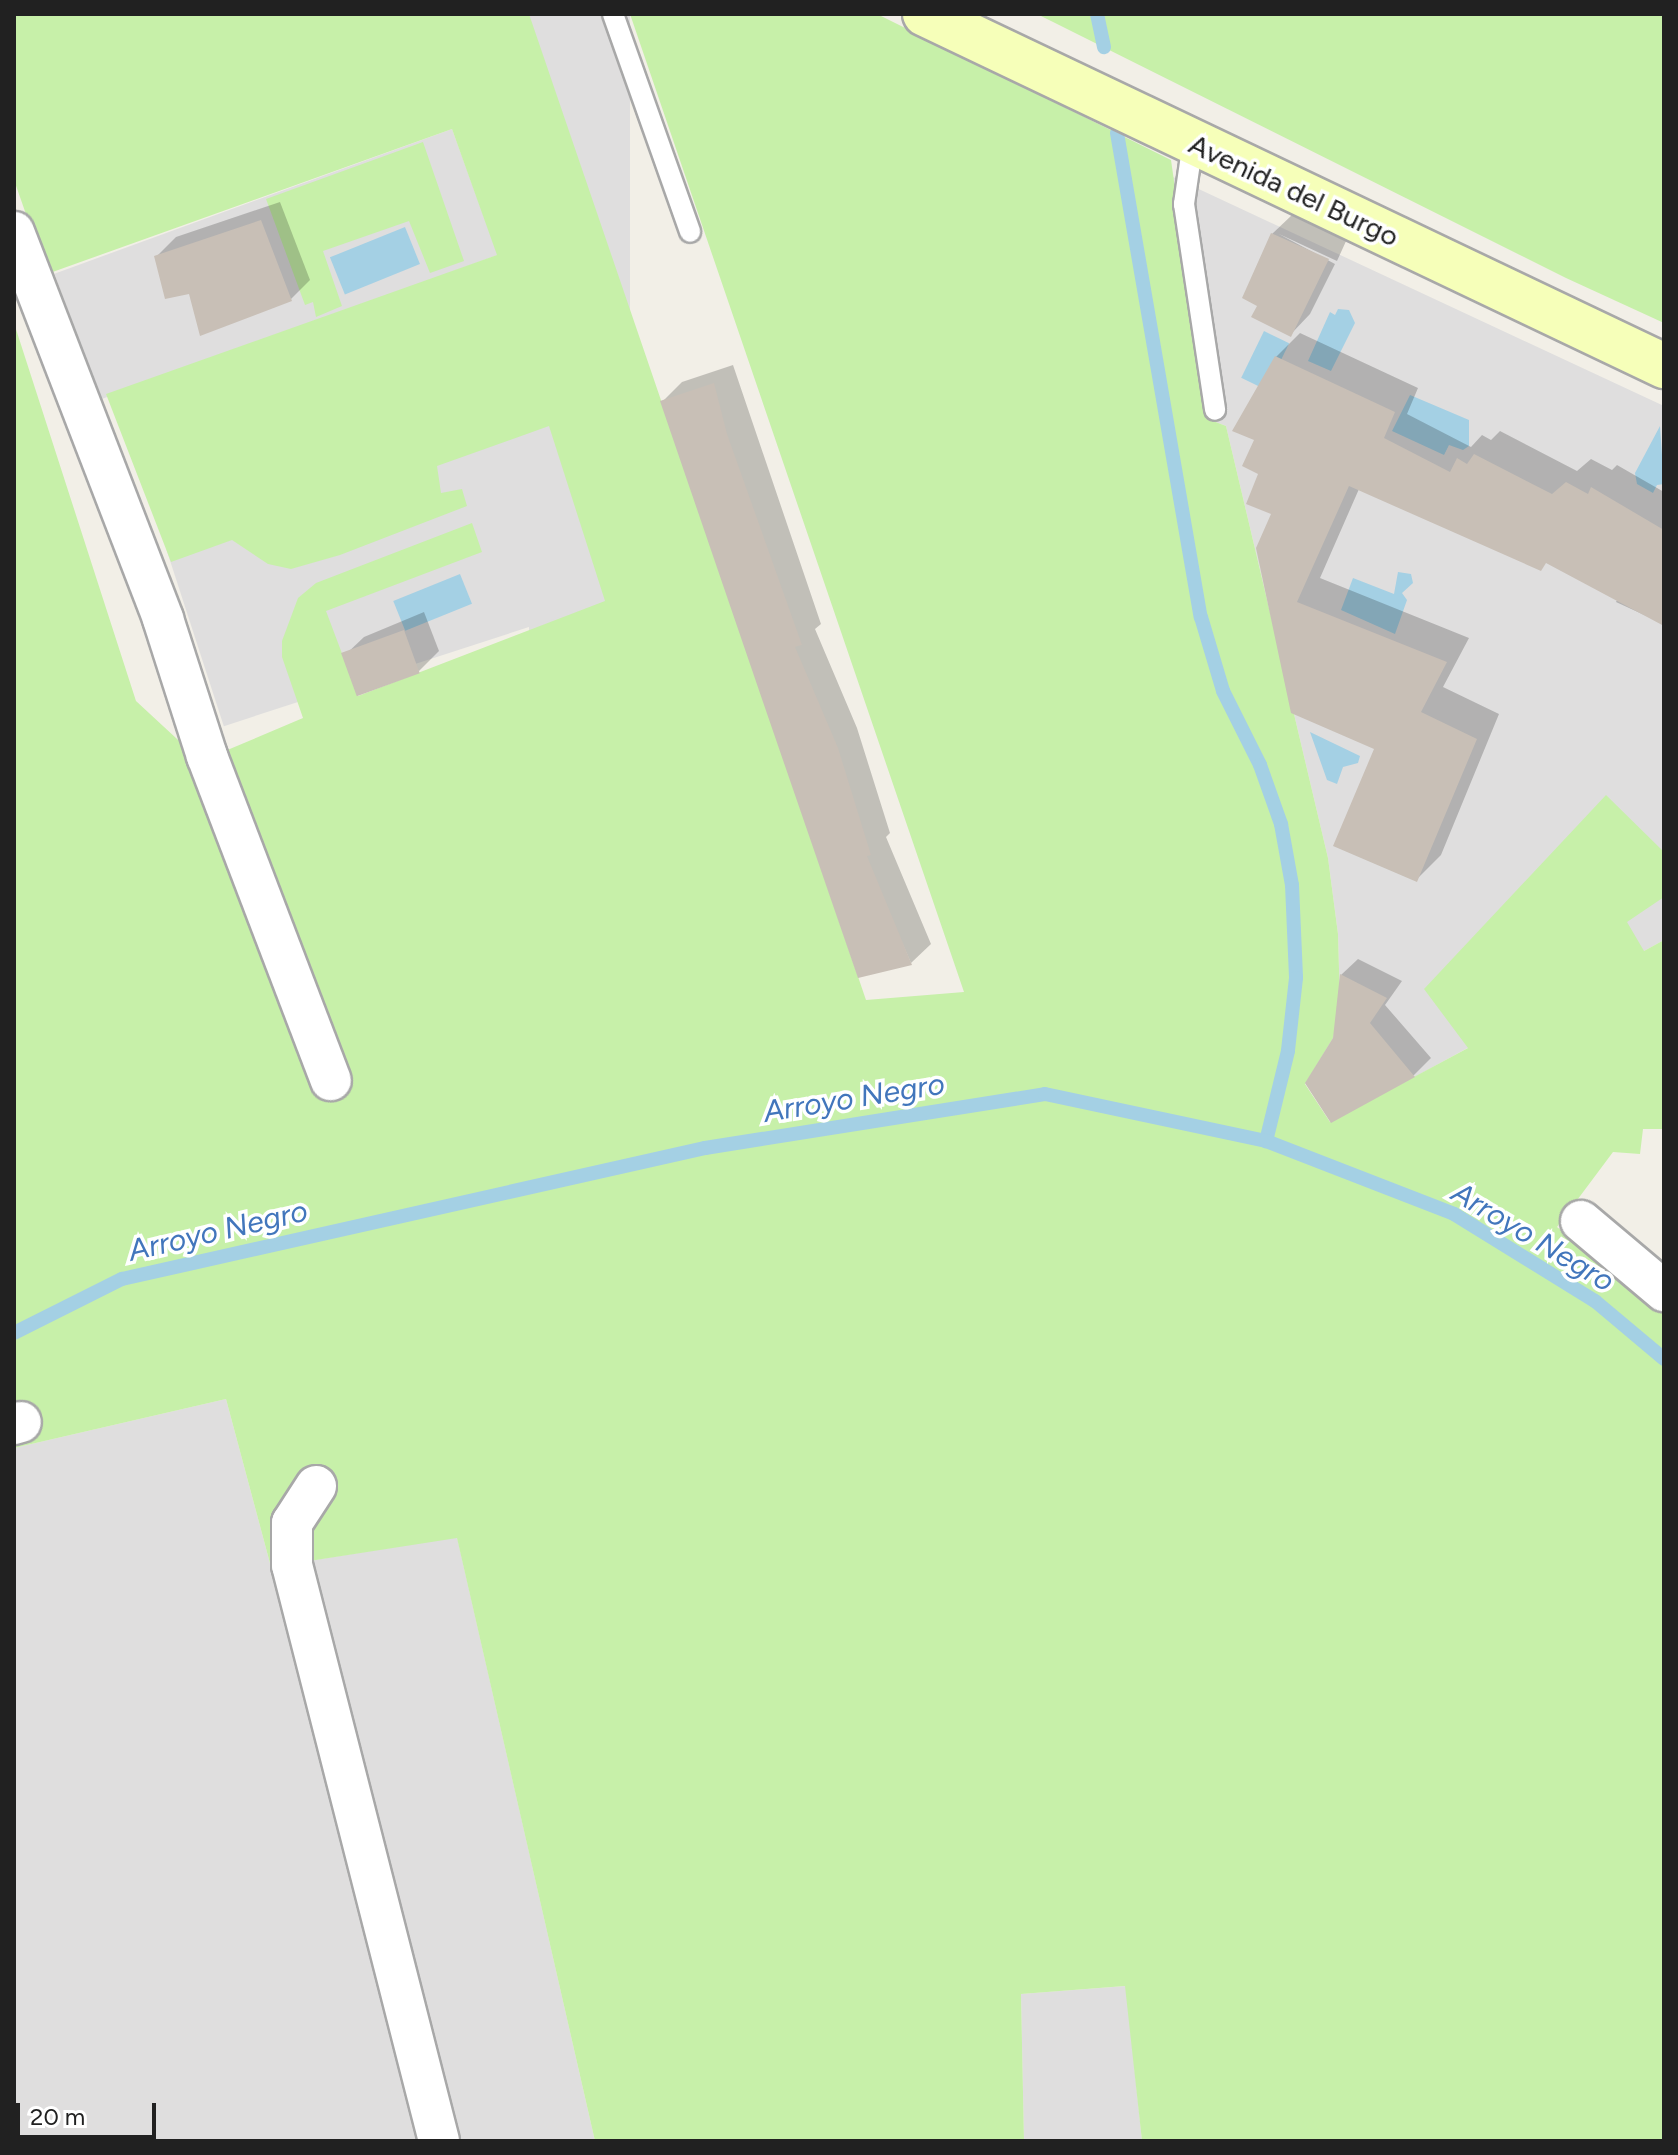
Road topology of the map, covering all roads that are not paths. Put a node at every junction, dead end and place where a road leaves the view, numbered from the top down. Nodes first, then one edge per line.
1 (613, 14) edge
2 (925, 14) edge
3 (1193, 142) junction
4 (14, 232) edge
5 (690, 232) dead end
6 (1664, 366) edge
7 (1215, 410) dead end
8 (331, 1080) dead end
9 (1581, 1221) dead end
10 (1664, 1291) edge
11 (316, 1486) dead end
12 (439, 2141) edge

1 - 5 lane
2 - 3 main road, Avenida del Burgo
3 - 6 main road, Avenida del Burgo
3 - 7 lane
4 - 8 street
9 - 10 street
11 - 12 street

